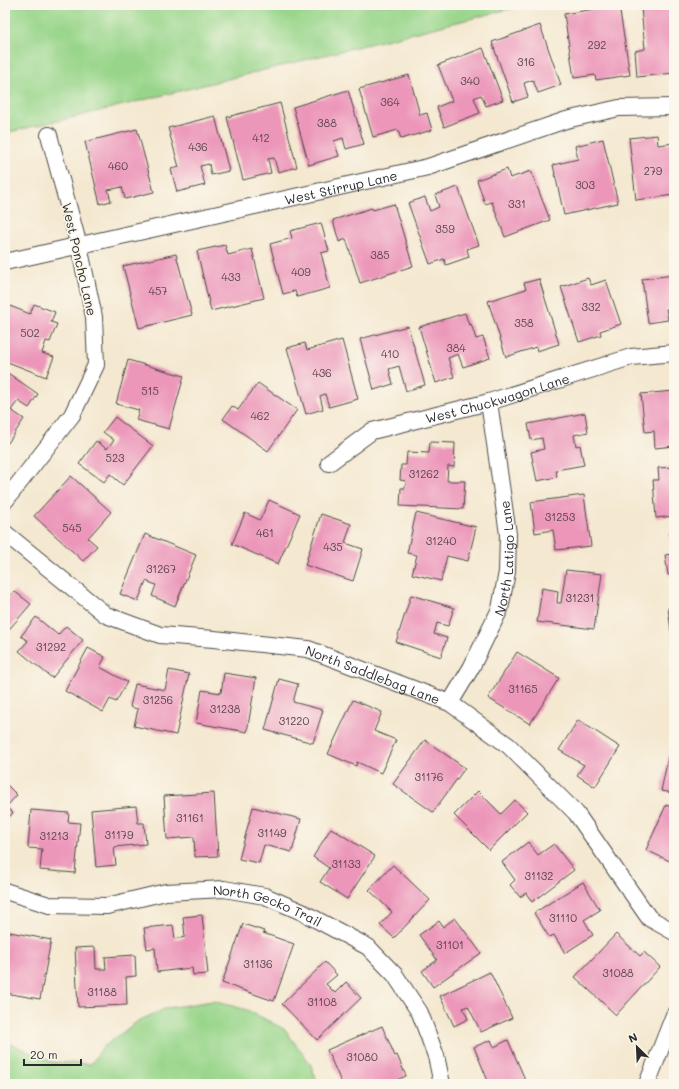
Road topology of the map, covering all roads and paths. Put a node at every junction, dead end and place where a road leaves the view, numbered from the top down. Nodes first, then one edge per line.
1 (674, 107) edge
2 (49, 135) dead end
3 (79, 246) junction
4 (5, 262) edge
5 (674, 353) edge
6 (489, 402) junction
7 (329, 463) dead end
8 (5, 501) edge
9 (5, 533) edge
10 (450, 703) junction
11 (5, 891) edge
12 (674, 932) edge
13 (674, 1015) edge
14 (442, 1084) edge
15 (646, 1084) edge

1 - 3 street, West Stirrup Lane
2 - 3 street, West Poncho Lane
3 - 4 street, West Stirrup Lane
3 - 8 street, West Poncho Lane
5 - 6 street, West Chuckwagon Lane
6 - 7 street, West Chuckwagon Lane
6 - 10 street, North Latigo Lane
9 - 10 street, North Saddlebag Lane
10 - 12 street, North Saddlebag Lane
11 - 14 street, North Gecko Trail
13 - 15 street

